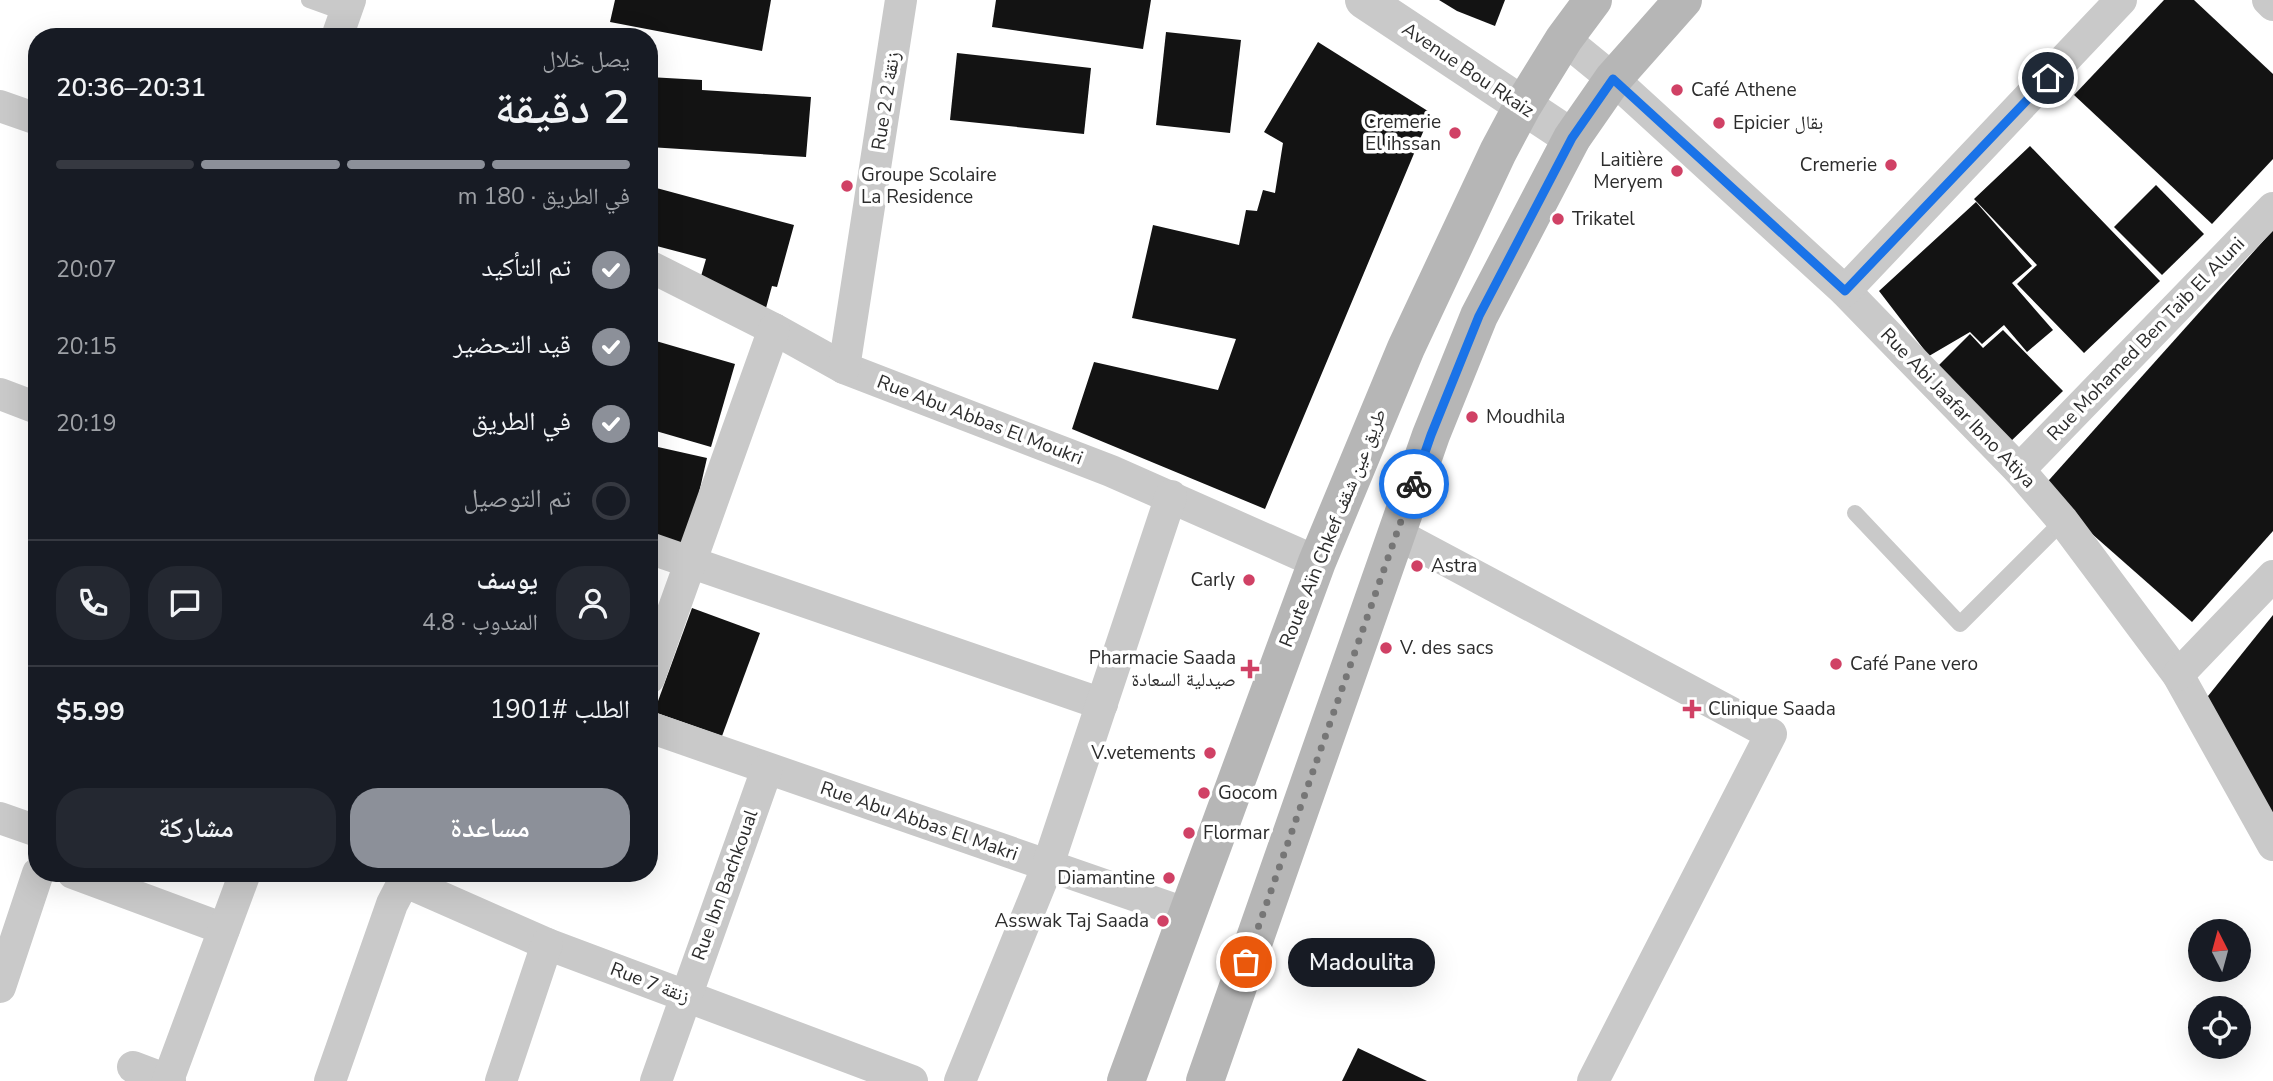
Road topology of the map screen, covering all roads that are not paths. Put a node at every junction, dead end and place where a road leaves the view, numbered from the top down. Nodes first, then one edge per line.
1 (309, 0) edge
2 (901, 0) edge
3 (1364, 0) edge
4 (1593, 0) edge
5 (1683, 0) edge
6 (2121, 0) edge
7 (2268, 0) edge
8 (2273, 5) edge
9 (344, 17) edge
10 (1564, 39) junction
11 (1613, 79) junction
12 (0, 106) edge
13 (1522, 107) junction
14 (28, 116) edge
15 (1572, 138) junction
16 (2273, 208) edge
17 (658, 270) edge
18 (1845, 291) junction
19 (775, 329) junction
20 (844, 368) junction
21 (0, 394) edge
22 (28, 405) edge
23 (2019, 470) junction
24 (1171, 496) junction
25 (1855, 513) dead end
26 (2063, 521) junction
27 (1397, 534) junction
28 (658, 551) edge
29 (690, 561) junction
30 (1317, 562) junction
31 (2273, 576) edge
32 (658, 652) edge
33 (2178, 675) junction
34 (1102, 704) junction
35 (658, 730) edge
36 (767, 769) junction
37 (0, 818) edge
38 (28, 828) edge
39 (2273, 845) edge
40 (1048, 865) junction
41 (35, 882) edge
42 (97, 882) edge
43 (242, 882) edge
44 (403, 882) edge
45 (1188, 914) junction
46 (224, 929) junction
47 (547, 944) junction
48 (0, 987) edge
49 (686, 996) junction
50 (133, 1067) dead end
51 (169, 1081) edge
52 (330, 1081) edge
53 (501, 1081) edge
54 (656, 1081) edge
55 (912, 1081) edge
56 (960, 1081) edge
57 (1126, 1081) edge
58 (1205, 1081) edge
59 (1593, 1081) edge

1 - 9 lane
2 - 20 street, Rue 2 زنقة 2
3 - 13 street, Avenue Bou Rkaiz
4 - 10 main road, Route Aïn Chkef طريق عين شقف
5 - 11 main road
6 - 18 street
7 - 8 street
10 - 11 street, Rue Abi Jaafar Ibno Atiya
10 - 13 main road, Route Aïn Chkef طريق عين شقف
11 - 15 main road
11 - 18 street, Rue Abi Jaafar Ibno Atiya
12 - 14 street
13 - 15 street, Avenue Bou Rkaiz
13 - 30 main road, Route Aïn Chkef طريق عين شقف
15 - 27 main road
16 - 23 street, Rue Mohamed Ben Taib El Aluni
17 - 19 street, Rue Abu Abbas El Moukri
18 - 23 street, Rue Abi Jaafar Ibno Atiya
19 - 20 street, Rue Abu Abbas El Moukri
19 - 29 street
20 - 24 street, Rue Abu Abbas El Moukri
21 - 22 street
23 - 26 street, Rue Abi Jaafar Ibno Atiya
24 - 30 street, Rue Abu Abbas El Moukri
24 - 34 street
25 - 26 lane
26 - 33 street, Rue Abi Jaafar Ibno Atiya
27 - 58 main road
27 - 59 street
28 - 29 street
29 - 32 street
29 - 34 street
30 - 45 main road, Route Aïn Chkef طريق عين شقف
31 - 33 street
33 - 39 street, Rue Abi Jaafar Ibno Atiya
34 - 40 street
35 - 36 street, Rue Abu Abbas El Makri
36 - 40 street, Rue Abu Abbas El Makri
36 - 49 street, Rue Ibn Bachkoual
37 - 38 street
40 - 45 street, Rue Abu Abbas El Makri
40 - 56 street
41 - 48 street
42 - 46 street
43 - 46 street
44 - 47 street, Rue 7 زنقة
44 - 52 street
45 - 57 main road, Route Aïn Chkef طريق عين شقف
46 - 51 street
47 - 49 street, Rue 7 زنقة
47 - 53 street
49 - 54 street, Rue Ibn Bachkoual
49 - 55 street, Rue 7 زنقة
50 - 51 street

